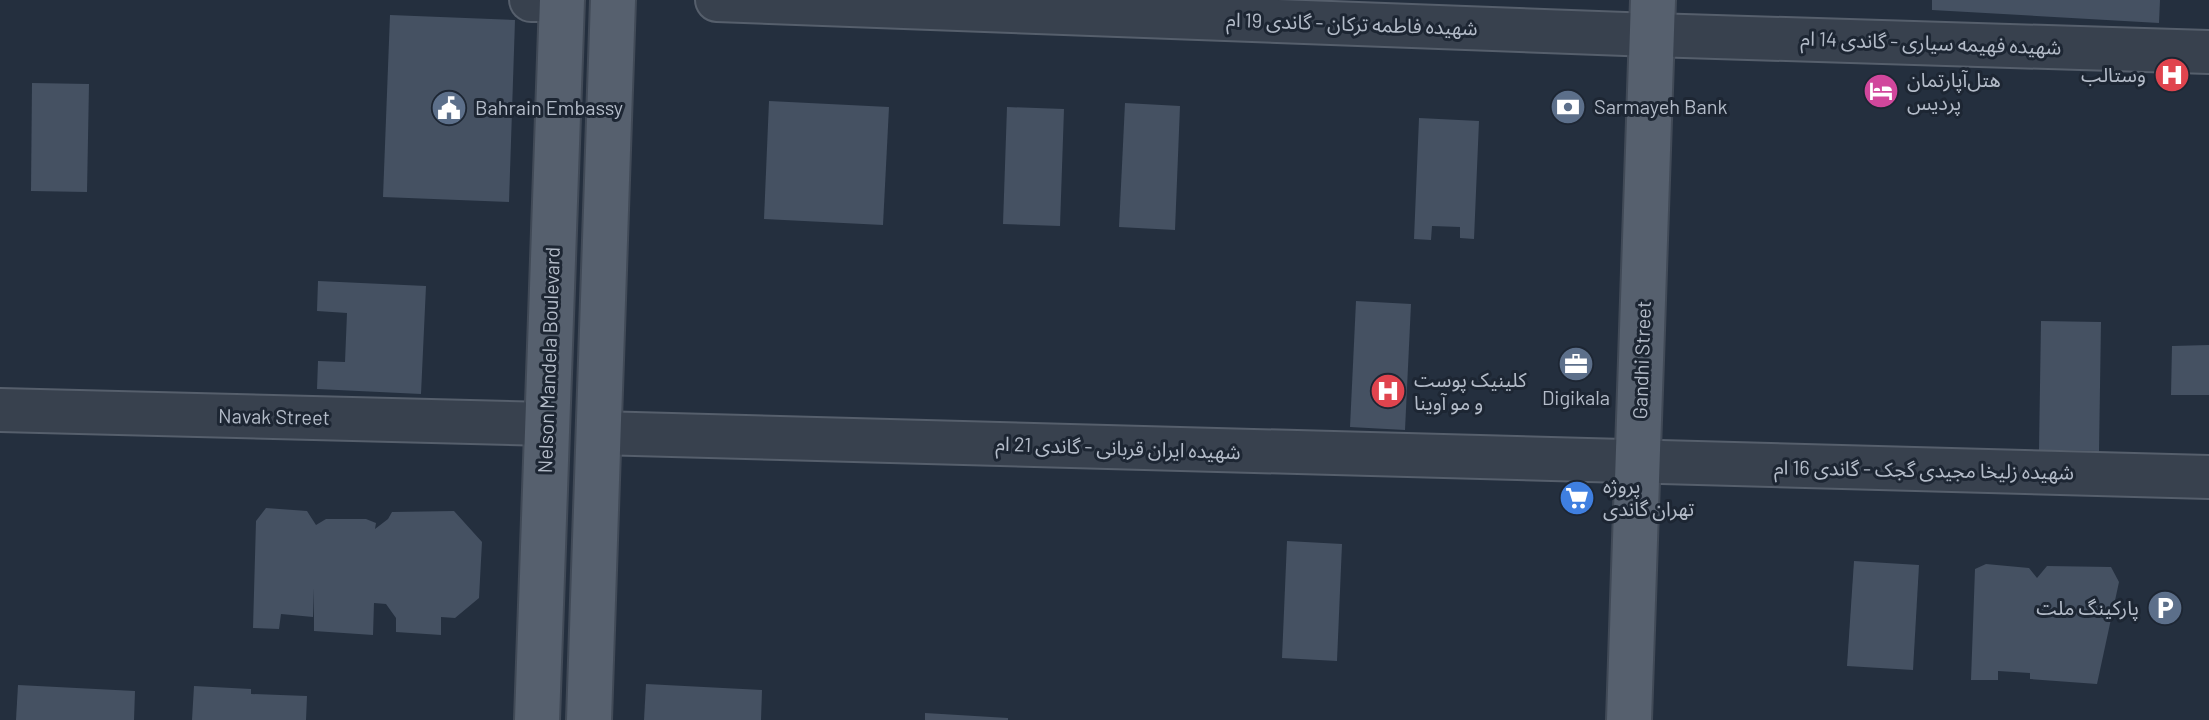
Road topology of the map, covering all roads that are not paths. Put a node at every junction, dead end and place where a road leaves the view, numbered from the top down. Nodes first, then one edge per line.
1 (531, 0) edge
2 (562, 0) edge
3 (613, 0) edge
4 (717, 0) edge
5 (1653, 17) edge
6 (2209, 52) edge
7 (0, 410) edge
8 (547, 424) junction
9 (598, 433) junction
10 (1638, 462) junction
11 (2209, 477) edge
12 (537, 720) edge
13 (589, 720) edge
14 (1629, 720) edge

1 - 2 street
2 - 8 main road, Nelson Mandela Boulevard
3 - 9 main road
4 - 5 street, شهیده فاطمه ترکان - گاندی 19 ام
5 - 6 street, شهیده فهیمه سیاری - گاندی 14 ام
5 - 10 main road, Gandhi Street
7 - 8 street, Navak Street
8 - 12 main road, Nelson Mandela Boulevard
9 - 10 street, شهیده ایران قربانی - گاندی 21 ام
9 - 13 main road
10 - 11 street, شهیده زلیخا مجیدی گجک - گاندی 16 ام
10 - 14 main road, Gandhi Street

